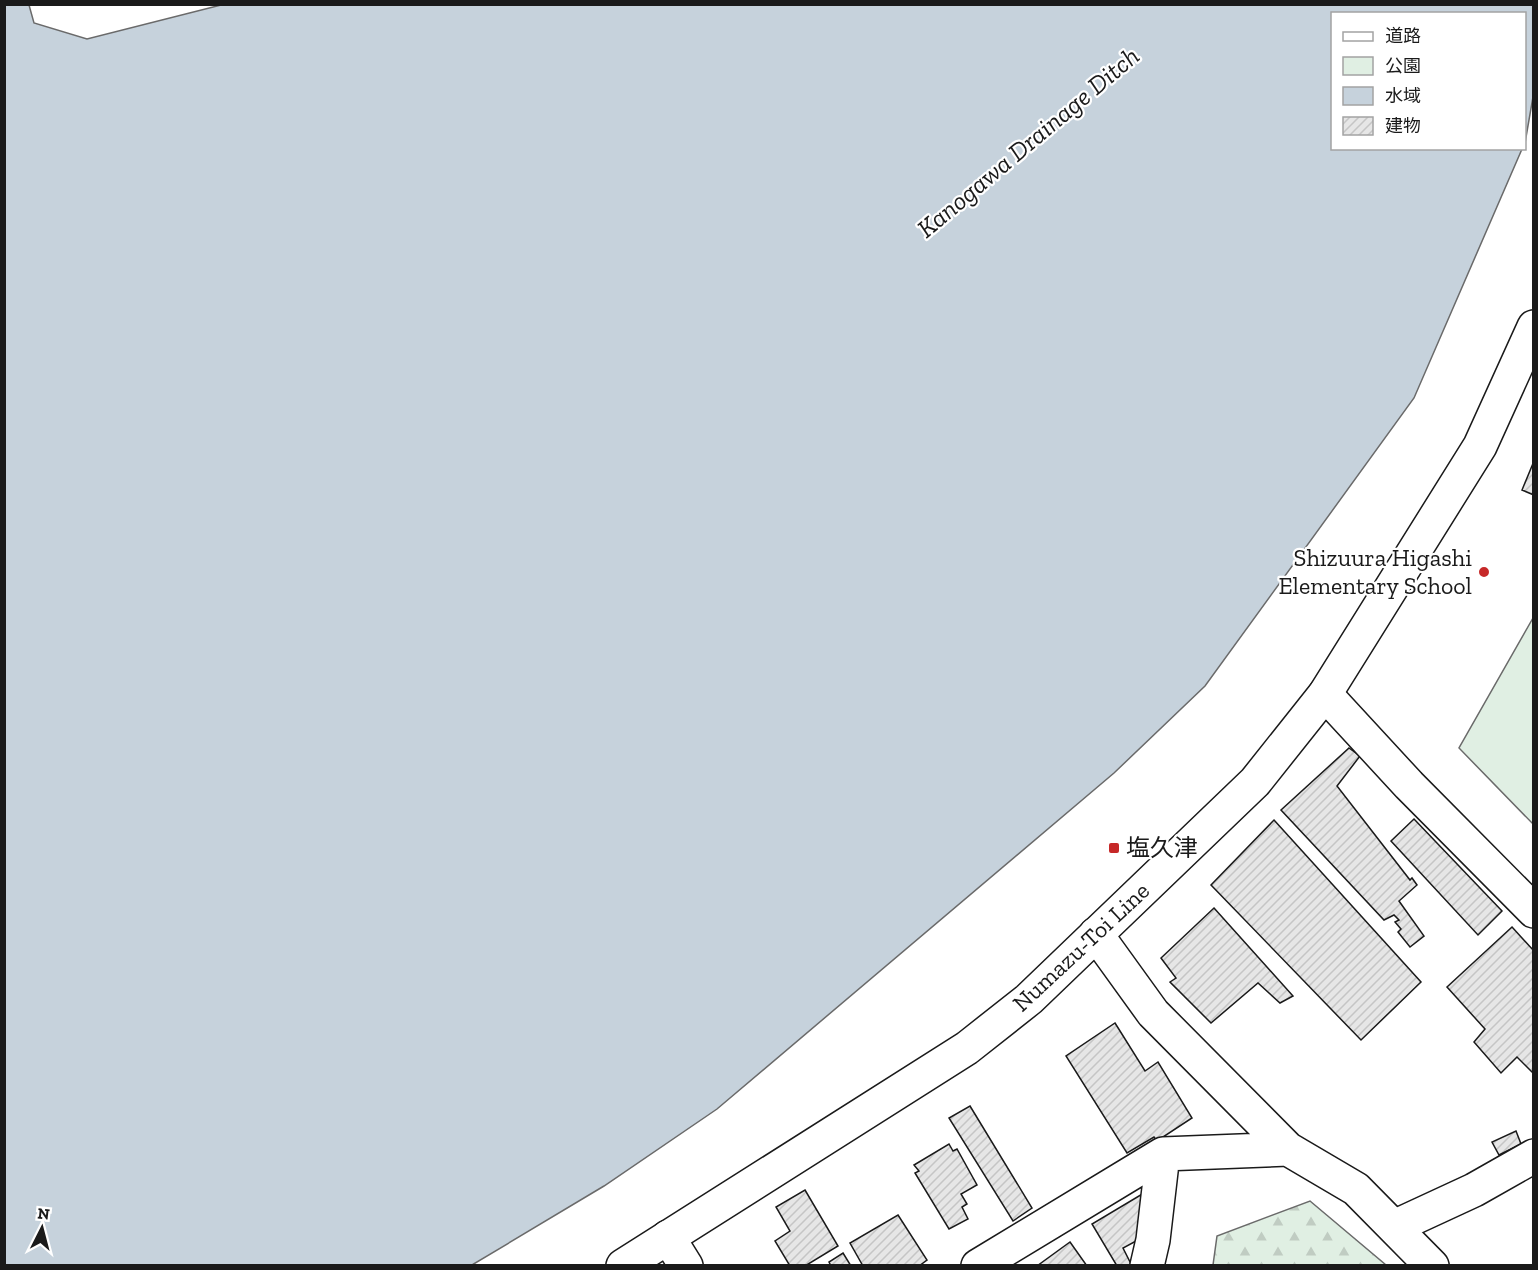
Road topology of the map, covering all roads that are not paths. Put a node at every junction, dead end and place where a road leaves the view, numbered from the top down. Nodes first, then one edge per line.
1 (1533, 327) edge
2 (1325, 694) junction
3 (1533, 911) edge
4 (1096, 934) junction
5 (1288, 1149) junction
6 (1163, 1154) junction
7 (1533, 1156) edge
8 (1394, 1227) junction
9 (669, 1237) junction
10 (623, 1266) edge
11 (686, 1266) edge
12 (978, 1266) edge
13 (1147, 1266) edge
14 (1432, 1266) edge

1 - 2 street, Numazu-Toi Line
2 - 3 street
2 - 4 street, Numazu-Toi Line
4 - 5 street
4 - 9 street, Numazu-Toi Line
5 - 6 street
5 - 8 street
6 - 12 street
6 - 13 street
7 - 8 street
8 - 14 street
9 - 10 street, Numazu-Toi Line
9 - 11 street

